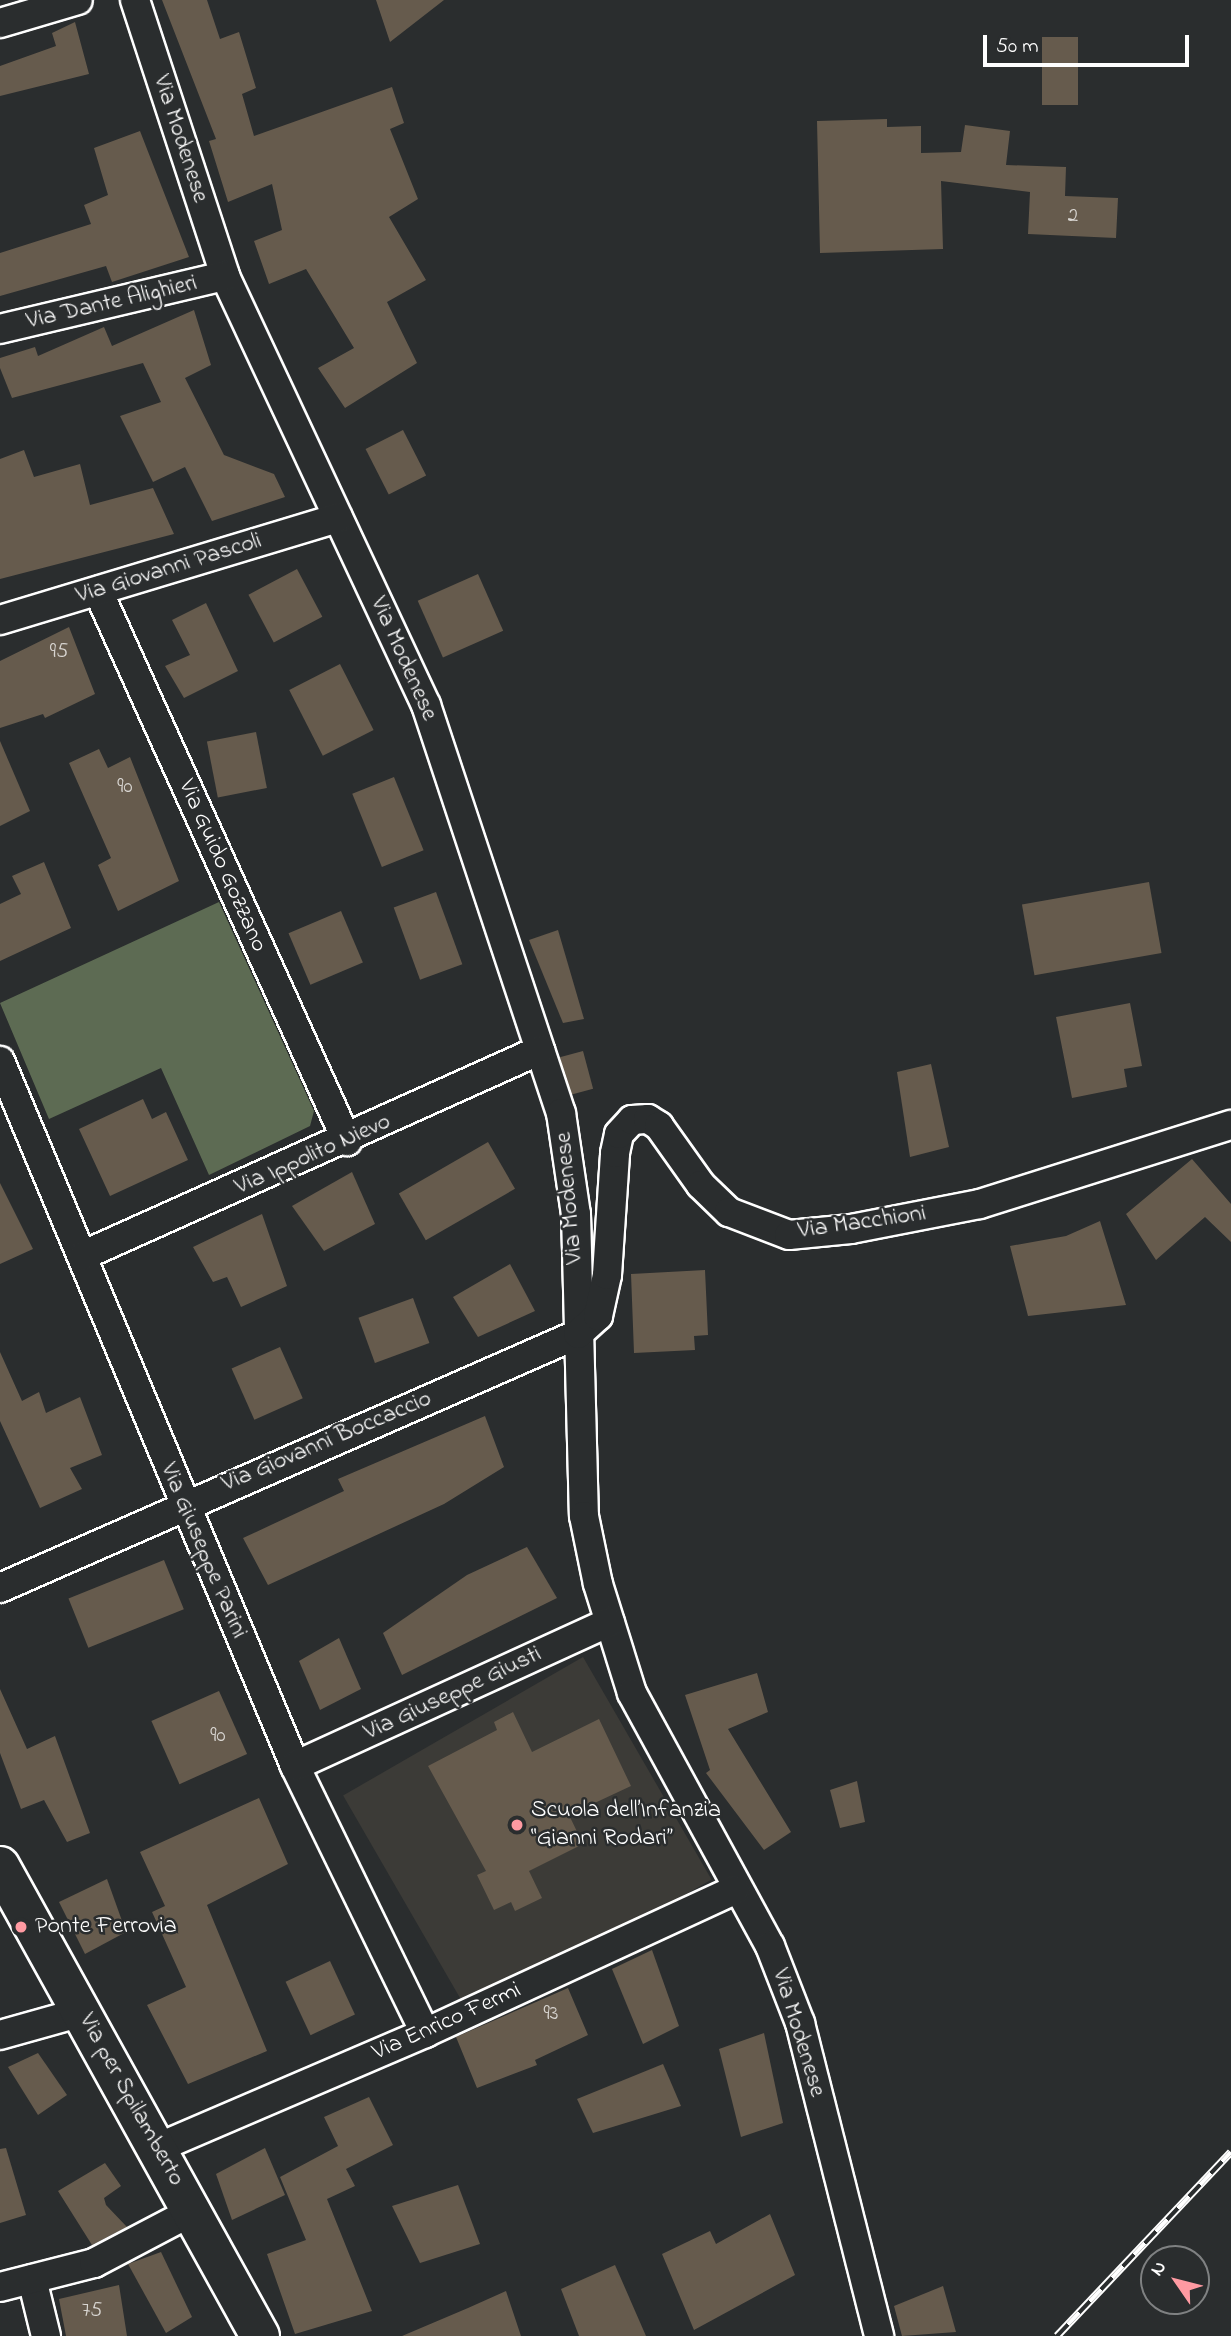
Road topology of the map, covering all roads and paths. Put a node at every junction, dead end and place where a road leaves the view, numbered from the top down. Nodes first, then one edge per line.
1 (78, 0) edge
2 (135, 0) edge
3 (0, 23) edge
4 (225, 276) junction
5 (0, 330) edge
6 (338, 518) junction
7 (98, 591) junction
8 (0, 620) edge
9 (540, 1050) junction
10 (0, 1061) edge
11 (1231, 1125) edge
12 (346, 1141) junction
13 (84, 1255) junction
14 (578, 1334) junction
15 (182, 1505) junction
16 (0, 1588) edge
17 (610, 1622) junction
18 (295, 1766) junction
19 (0, 1866) edge
20 (735, 1890) junction
21 (82, 2012) junction
22 (425, 2033) junction
23 (0, 2035) edge
24 (157, 2148) junction
25 (193, 2211) junction
26 (32, 2279) junction
27 (0, 2287) edge
28 (46, 2336) edge
29 (260, 2336) edge
30 (878, 2336) edge

1 - 3 street
2 - 4 street, Via Modenese
4 - 5 street, Via Dante Alighieri
4 - 6 street, Via Modenese
6 - 7 street, Via Giovanni Pascoli
6 - 9 street, Via Modenese
7 - 8 street, Via Giovanni Pascoli
7 - 12 street, Via Guido Gozzano
9 - 12 street, Via Ippolito Nievo
9 - 14 street, Via Modenese
10 - 13 street, Via Giuseppe Parini
11 - 14 street, Via Macchioni
12 - 13 street, Via Ippolito Nievo
13 - 15 street, Via Giuseppe Parini
14 - 15 street, Via Giovanni Boccaccio
14 - 17 street, Via Modenese
15 - 16 street, Via Giovanni Boccaccio
15 - 18 street, Via Giuseppe Parini
17 - 18 street, Via Giuseppe Giusti
17 - 20 street, Via Modenese
18 - 22 street, Via Giuseppe Parini
19 - 21 main road, Via per Spilamberto
20 - 22 street, Via Enrico Fermi
20 - 30 street, Via Modenese
21 - 23 street
21 - 24 main road, Via per Spilamberto
22 - 24 street, Via Enrico Fermi
24 - 25 main road, Via per Spilamberto
25 - 26 street
25 - 29 main road, Via per Spilamberto
26 - 27 street
26 - 28 street

